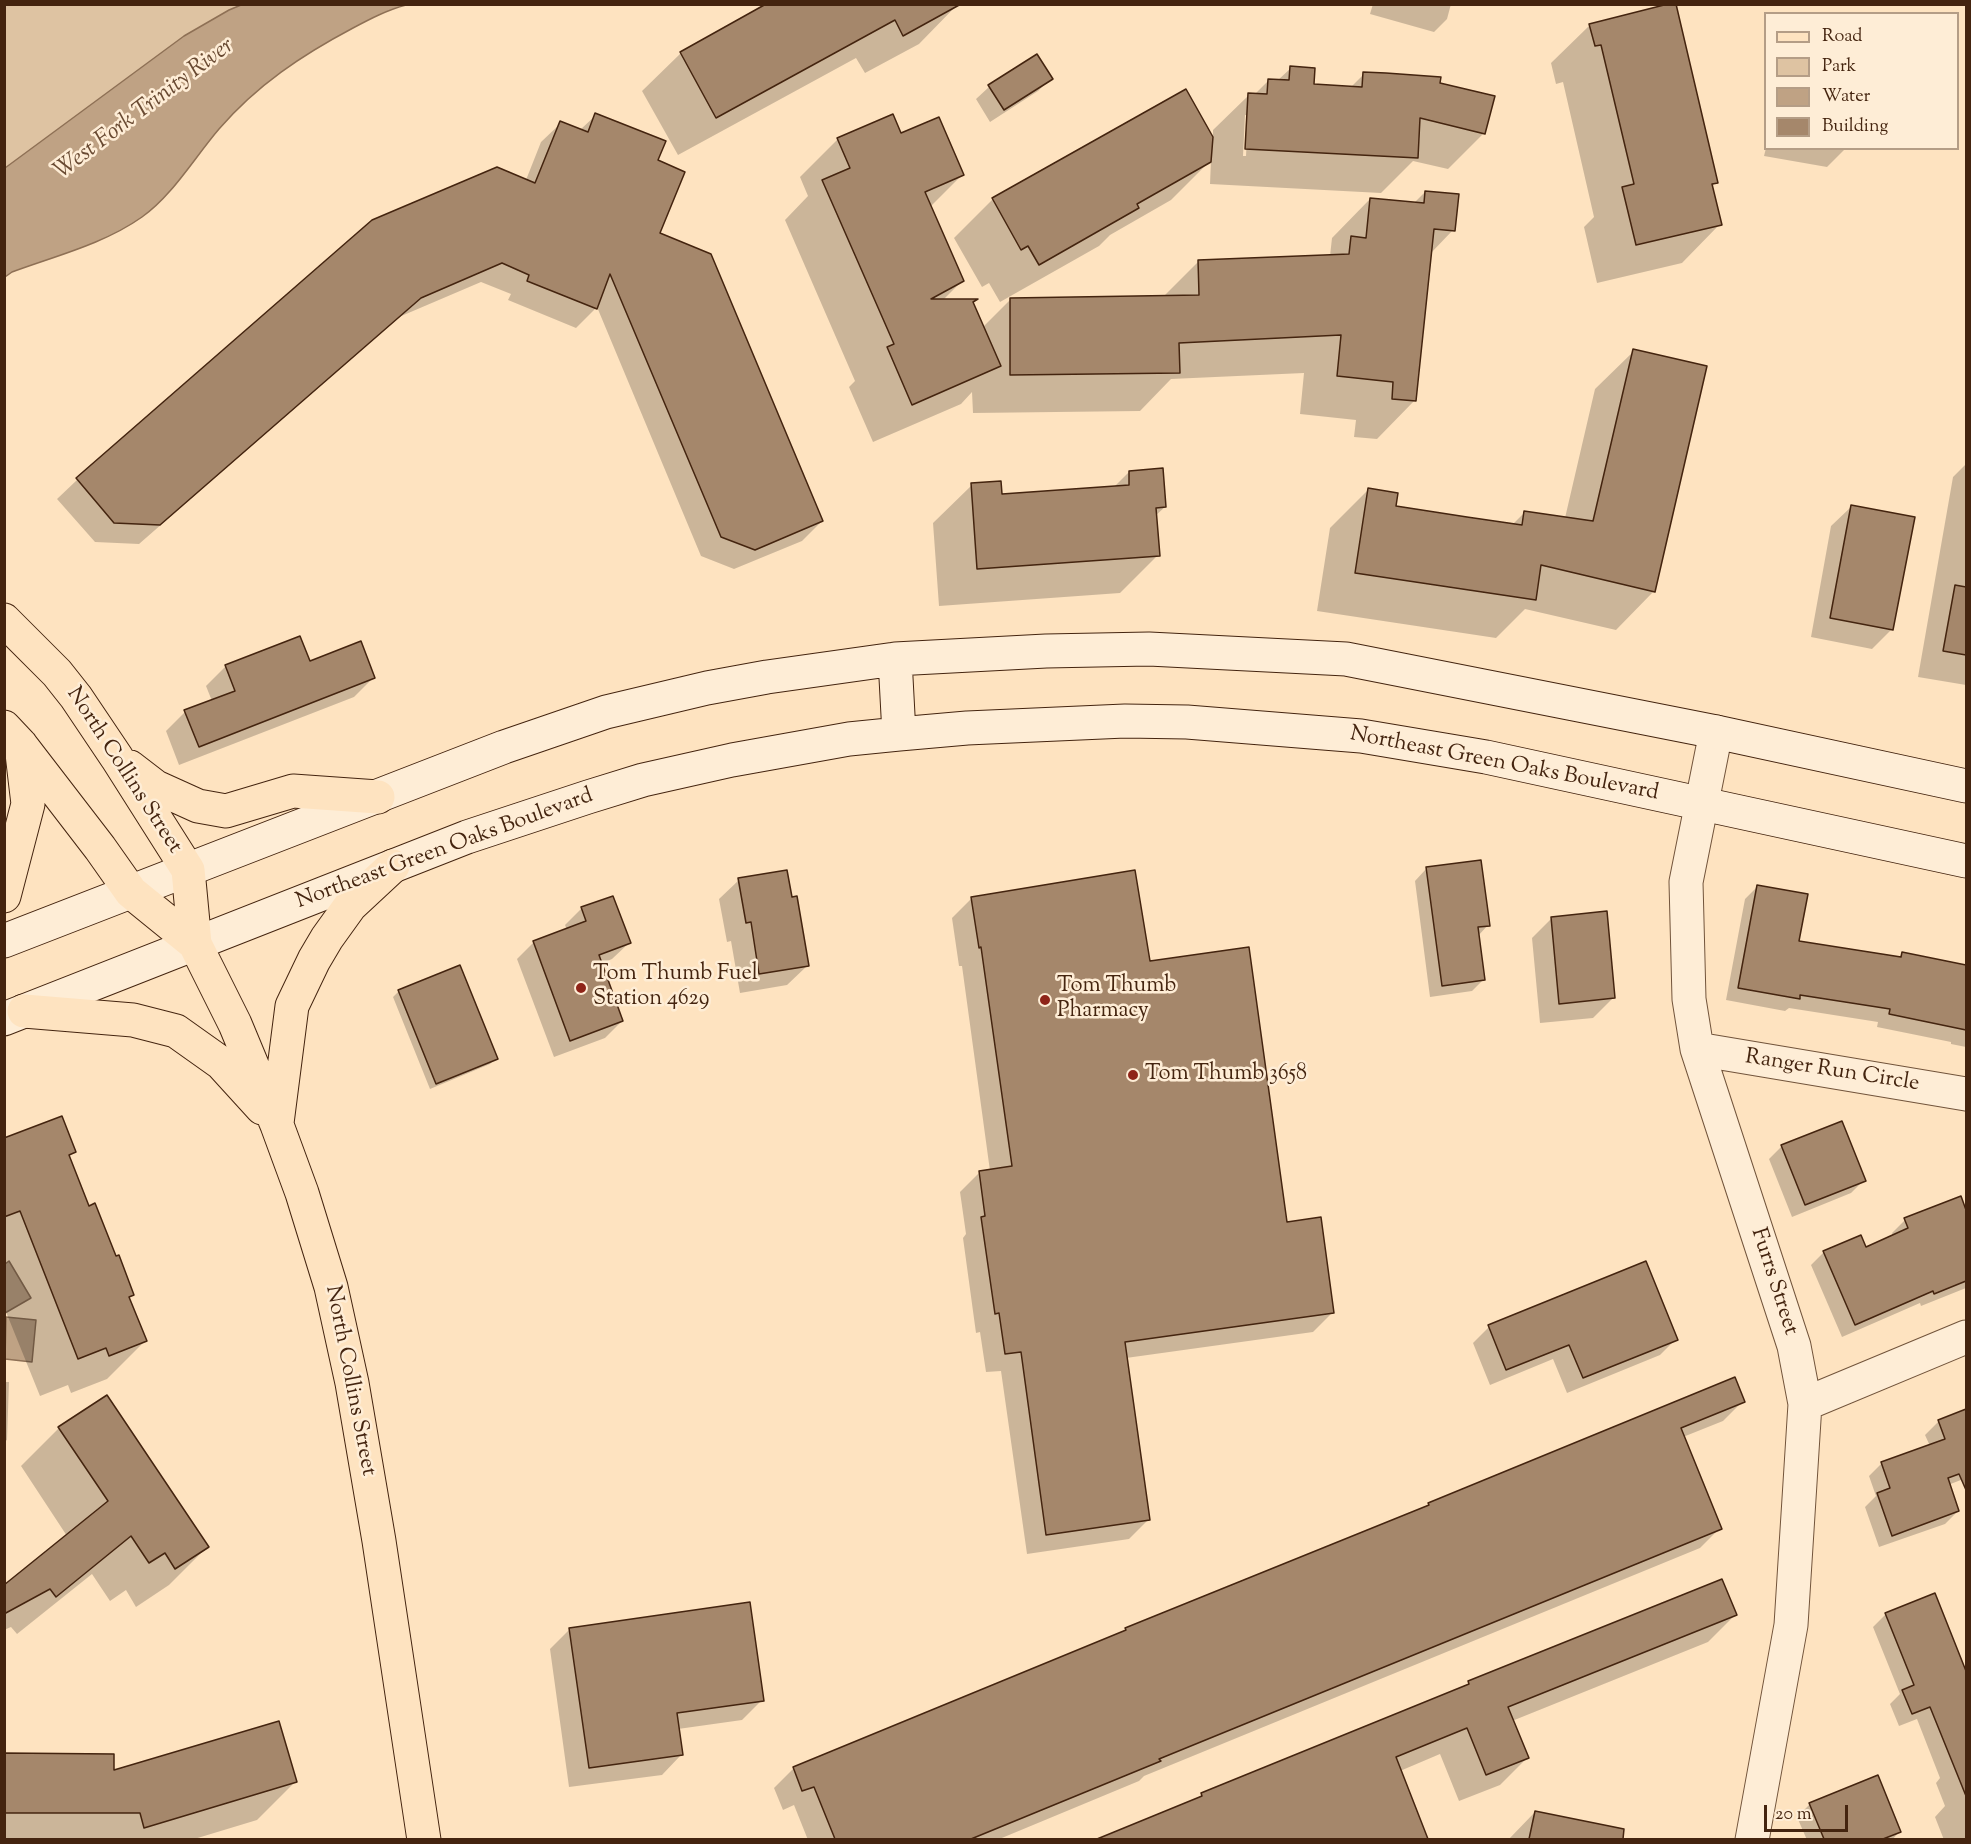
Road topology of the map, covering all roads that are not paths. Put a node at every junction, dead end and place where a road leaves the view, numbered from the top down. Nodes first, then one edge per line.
1 (4, 620) edge
2 (895, 660) junction
3 (1716, 732) junction
4 (899, 734) junction
5 (12, 735) edge
6 (117, 758) junction
7 (1966, 786) edge
8 (378, 797) junction
9 (1700, 803) junction
10 (1966, 861) edge
11 (393, 866) junction
12 (188, 870) junction
13 (131, 892) junction
14 (4, 896) edge
15 (4, 940) edge
16 (195, 944) junction
17 (14, 1015) edge
18 (1697, 1049) junction
19 (1966, 1094) edge
20 (277, 1125) junction
21 (1966, 1336) edge
22 (1805, 1404) junction
23 (424, 1839) edge
24 (1752, 1839) edge

1 - 6 main road, North Collins Street
2 - 3 main road
2 - 4 main road
2 - 8 main road
3 - 7 main road
3 - 9 main road, Furrs Street
4 - 9 main road, Northeast Green Oaks Boulevard
4 - 11 main road, Northeast Green Oaks Boulevard
5 - 13 main road, North Collins Street
5 - 14 main road
6 - 8 main road
6 - 12 main road, North Collins Street
8 - 12 main road
9 - 10 main road, Northeast Green Oaks Boulevard
9 - 18 main road, Furrs Street
11 - 16 main road, Northeast Green Oaks Boulevard
11 - 20 main road
12 - 13 main road
12 - 16 main road, North Collins Street
13 - 15 main road
13 - 16 main road, North Collins Street
16 - 17 main road, Northeast Green Oaks Boulevard
16 - 20 main road, North Collins Street
17 - 20 main road
18 - 19 main road, Ranger Run Circle
18 - 22 main road, Furrs Street
20 - 23 main road, North Collins Street
21 - 22 main road
22 - 24 main road, Furrs Street

